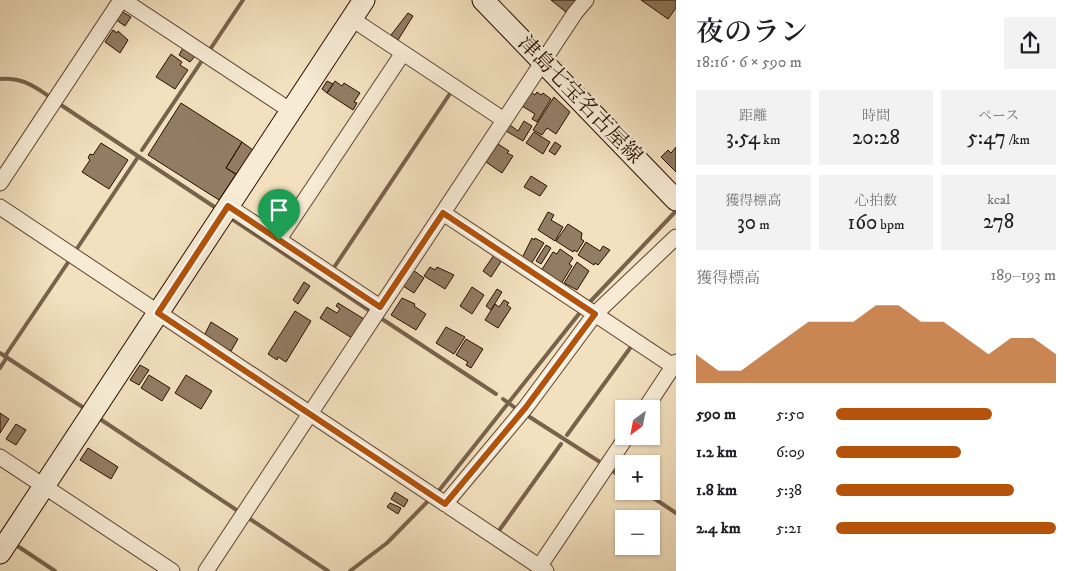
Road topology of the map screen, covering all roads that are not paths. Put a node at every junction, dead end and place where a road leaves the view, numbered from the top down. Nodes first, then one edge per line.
1 (122, 0) edge
2 (364, 0) edge
3 (586, 0) edge
4 (486, 1) edge
5 (352, 19) junction
6 (403, 53) junction
7 (543, 62) junction
8 (291, 111) junction
9 (504, 120) junction
10 (0, 183) edge
11 (673, 193) edge
12 (0, 207) edge
13 (226, 210) junction
14 (443, 213) junction
15 (676, 238) edge
16 (279, 240) junction
17 (589, 310) junction
18 (377, 312) junction
19 (158, 313) junction
20 (675, 364) edge
21 (651, 400) edge
22 (310, 414) junction
23 (620, 445) edge
24 (0, 457) edge
25 (44, 486) junction
26 (438, 500) junction
27 (0, 553) edge
28 (542, 569) edge
29 (172, 571) edge
30 (206, 571) edge

1 - 8 street
1 - 10 street
2 - 5 street
3 - 7 street
4 - 7 street, 津島七宝名古屋線
5 - 6 street
5 - 8 street
6 - 9 street
6 - 16 street
7 - 9 street
7 - 11 street, 津島七宝名古屋線
8 - 13 street
9 - 14 street
12 - 19 street
13 - 16 street
13 - 19 street
14 - 17 street
14 - 18 street
15 - 17 street
16 - 18 street
17 - 20 street
17 - 26 street
18 - 22 street
19 - 22 street
19 - 25 street
20 - 21 street
22 - 26 street
22 - 30 street
23 - 28 street
24 - 25 street
25 - 27 street
25 - 29 street
26 - 28 street

